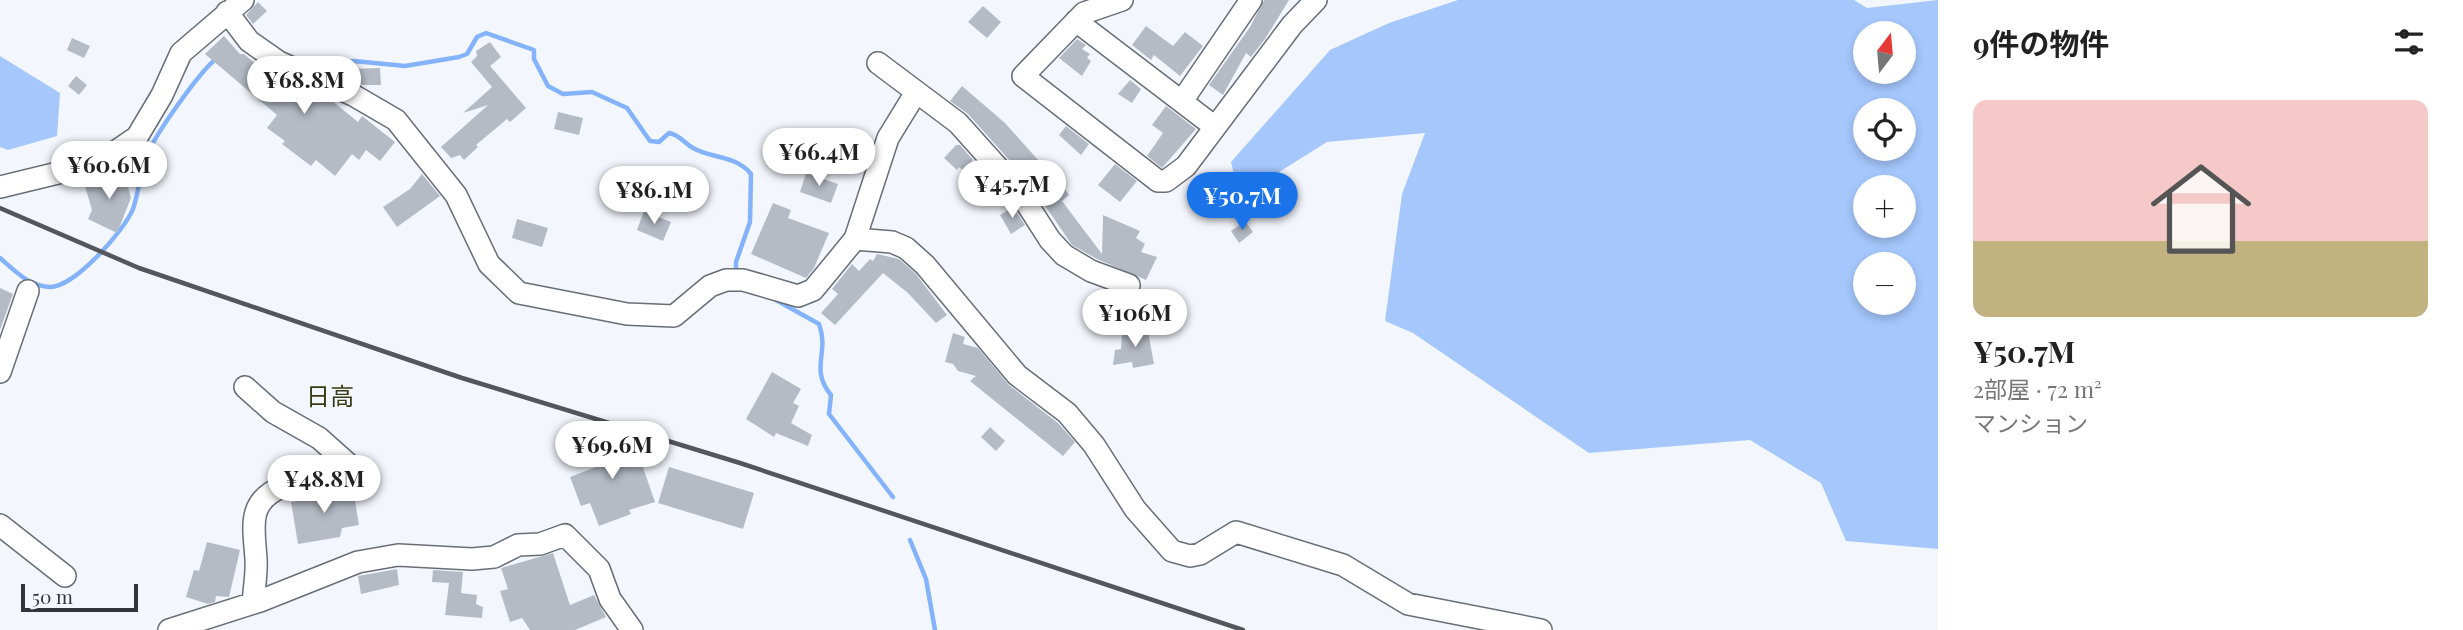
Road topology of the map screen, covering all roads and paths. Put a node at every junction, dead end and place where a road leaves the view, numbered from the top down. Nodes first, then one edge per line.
1 (1122, 0) edge
2 (1251, 0) edge
3 (1316, 0) edge
4 (239, 21) edge
5 (1076, 21) junction
6 (878, 63) dead end
7 (915, 94) junction
8 (1182, 101) junction
9 (1216, 127) junction
10 (0, 187) edge
11 (855, 239) junction
12 (1129, 285) dead end
13 (29, 291) dead end
14 (0, 372) edge
15 (245, 387) dead end
16 (0, 524) edge
17 (65, 576) dead end
18 (253, 603) junction
19 (169, 630) edge
20 (632, 630) edge
21 (1541, 630) edge

1 - 5 street
2 - 8 street
3 - 9 street
4 - 10 street
4 - 11 street
5 - 8 street
5 - 9 street
6 - 7 street
7 - 11 street
7 - 12 street
8 - 9 street
11 - 21 street
13 - 14 street
15 - 18 street
16 - 17 street
18 - 19 street
18 - 20 street

